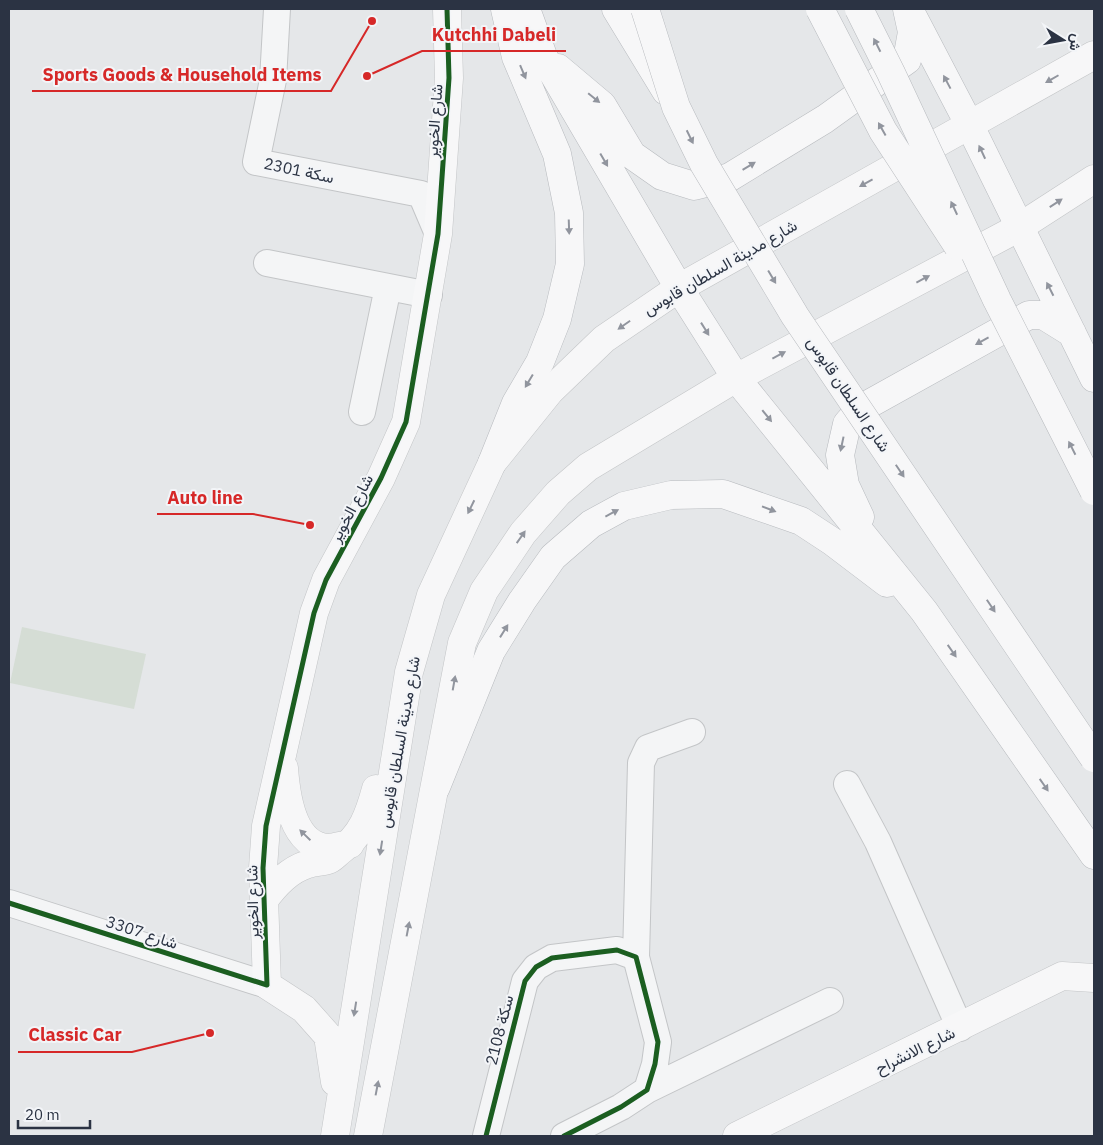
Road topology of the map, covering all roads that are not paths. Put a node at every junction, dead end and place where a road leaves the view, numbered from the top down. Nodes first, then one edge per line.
1 (277, 9) edge
2 (447, 9) edge
3 (504, 9) edge
4 (526, 9) edge
5 (616, 9) edge
6 (645, 9) edge
7 (820, 9) edge
8 (859, 9) edge
9 (908, 9) edge
10 (1094, 55) edge
11 (543, 56) junction
12 (676, 107) junction
13 (970, 126) junction
14 (1094, 179) edge
15 (1018, 228) junction
16 (438, 234) junction
17 (267, 263) dead end
18 (388, 287) junction
19 (679, 288) junction
20 (430, 295) junction
21 (997, 300) junction
22 (1072, 333) junction
23 (736, 378) junction
24 (1094, 378) edge
25 (362, 412) dead end
26 (492, 463) junction
27 (1094, 491) edge
28 (886, 566) junction
29 (924, 611) junction
30 (408, 672) junction
31 (692, 732) dead end
32 (282, 747) junction
33 (1094, 758) edge
34 (847, 784) dead end
35 (436, 787) junction
36 (350, 844) junction
37 (1094, 855) edge
38 (264, 900) junction
39 (9, 904) edge
40 (636, 957) junction
41 (1094, 978) edge
42 (267, 985) junction
43 (830, 1001) dead end
44 (960, 1028) junction
45 (647, 1090) junction
46 (334, 1136) edge
47 (368, 1136) edge
48 (486, 1136) edge
49 (564, 1136) edge
50 (737, 1136) edge

1 - 16 street, سكة 2301
2 - 16 main road, شارع الخوير
3 -> 26 main road
4 - 11 main road
5 - 12 main road, bridge
6 - 12 main road, شارع السلطان قابوس, bridge
21 -> 7 main road, bridge
21 -> 8 main road, bridge
11 -> 9 main road
13 -> 9 main road
10 -> 13 main road, شارع مدينة السلطان قابوس
11 -> 19 main road
12 -> 33 main road, شارع السلطان قابوس, bridge
15 -> 13 main road
13 -> 19 main road, شارع مدينة السلطان قابوس
15 -> 14 main road
22 -> 15 main road
23 -> 15 main road
16 - 20 main road, شارع الخوير
17 - 18 street
18 - 20 street
18 - 25 street
19 -> 23 main road
19 -> 26 main road, شارع مدينة السلطان قابوس
20 - 32 main road, شارع الخوير
27 -> 21 main road, bridge
22 - 24 main road
22 -> 28 main road
23 -> 28 main road
35 -> 23 main road
26 -> 30 main road, شارع مدينة السلطان قابوس
28 - 29 main road
35 -> 29 main road
29 -> 37 main road
30 - 36 main road
30 -> 46 main road, شارع مدينة السلطان قابوس
31 - 40 street
36 -> 32 main road
32 - 38 main road, شارع الخوير
34 - 44 street
47 -> 35 main road
36 - 38 main road
38 - 42 main road, شارع الخوير
39 - 42 street, 3307 شارع
40 - 45 street
40 - 48 street, سكة 2108
41 - 44 main road, شارع الانشراح
42 - 46 main road
43 - 45 street
44 - 50 main road, شارع الانشراح
45 - 49 street

